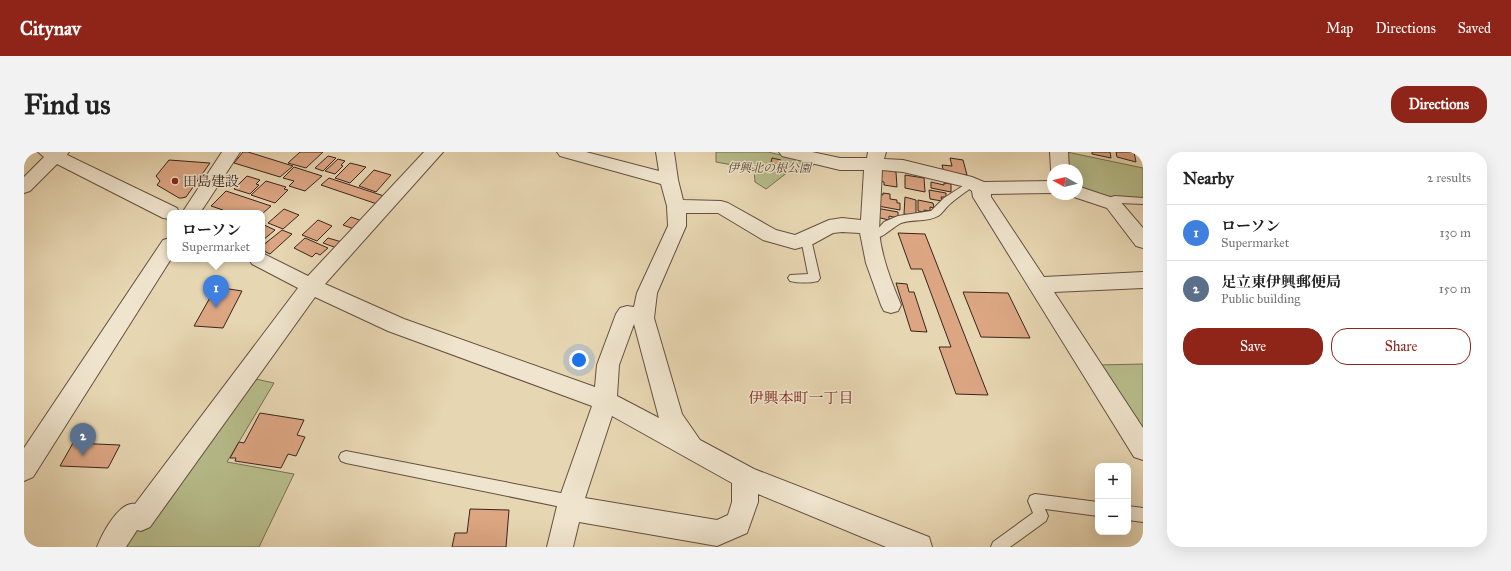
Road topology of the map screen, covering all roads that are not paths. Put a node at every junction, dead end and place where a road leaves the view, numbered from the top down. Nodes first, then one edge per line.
1 (231, 152) edge
2 (434, 152) edge
3 (566, 152) edge
4 (665, 152) edge
5 (788, 152) edge
6 (1059, 152) edge
7 (54, 153) edge
8 (876, 158) edge
9 (1060, 164) edge
10 (669, 180) junction
11 (976, 186) junction
12 (24, 187) edge
13 (1047, 187) edge
14 (1083, 194) edge
15 (1143, 201) edge
16 (1113, 204) junction
17 (676, 206) junction
18 (193, 210) edge
19 (167, 212) edge
20 (869, 232) junction
21 (806, 238) junction
22 (1143, 241) edge
23 (167, 250) edge
24 (265, 262) edge
25 (794, 278) dead end
26 (1143, 280) edge
27 (1038, 285) junction
28 (311, 286) junction
29 (890, 305) dead end
30 (643, 318) junction
31 (605, 401) junction
32 (693, 449) junction
33 (1143, 449) edge
34 (346, 458) dead end
35 (24, 469) edge
36 (745, 477) junction
37 (570, 505) junction
38 (1095, 509) edge
39 (1131, 513) edge
40 (1143, 515) edge
41 (110, 547) edge
42 (560, 547) edge
43 (919, 547) edge
44 (998, 547) edge

1 - 18 street
2 - 28 street
3 - 10 street
4 - 10 street
5 - 8 street
6 - 9 street
7 - 12 street
7 - 19 street
8 - 11 street
8 - 20 street
10 - 17 street
11 - 13 street
11 - 20 lane
11 - 27 street
14 - 16 street
15 - 16 lane
16 - 22 street
17 - 21 street
17 - 30 street
20 - 21 street
20 - 29 street
21 - 25 lane
23 - 35 street
24 - 28 street
26 - 27 street
27 - 33 street
28 - 31 street
28 - 41 street
30 - 31 street
30 - 32 street
31 - 32 street
31 - 37 street
32 - 36 street
34 - 37 lane
36 - 37 street
36 - 43 street
37 - 42 street
38 - 44 lane
39 - 40 lane

